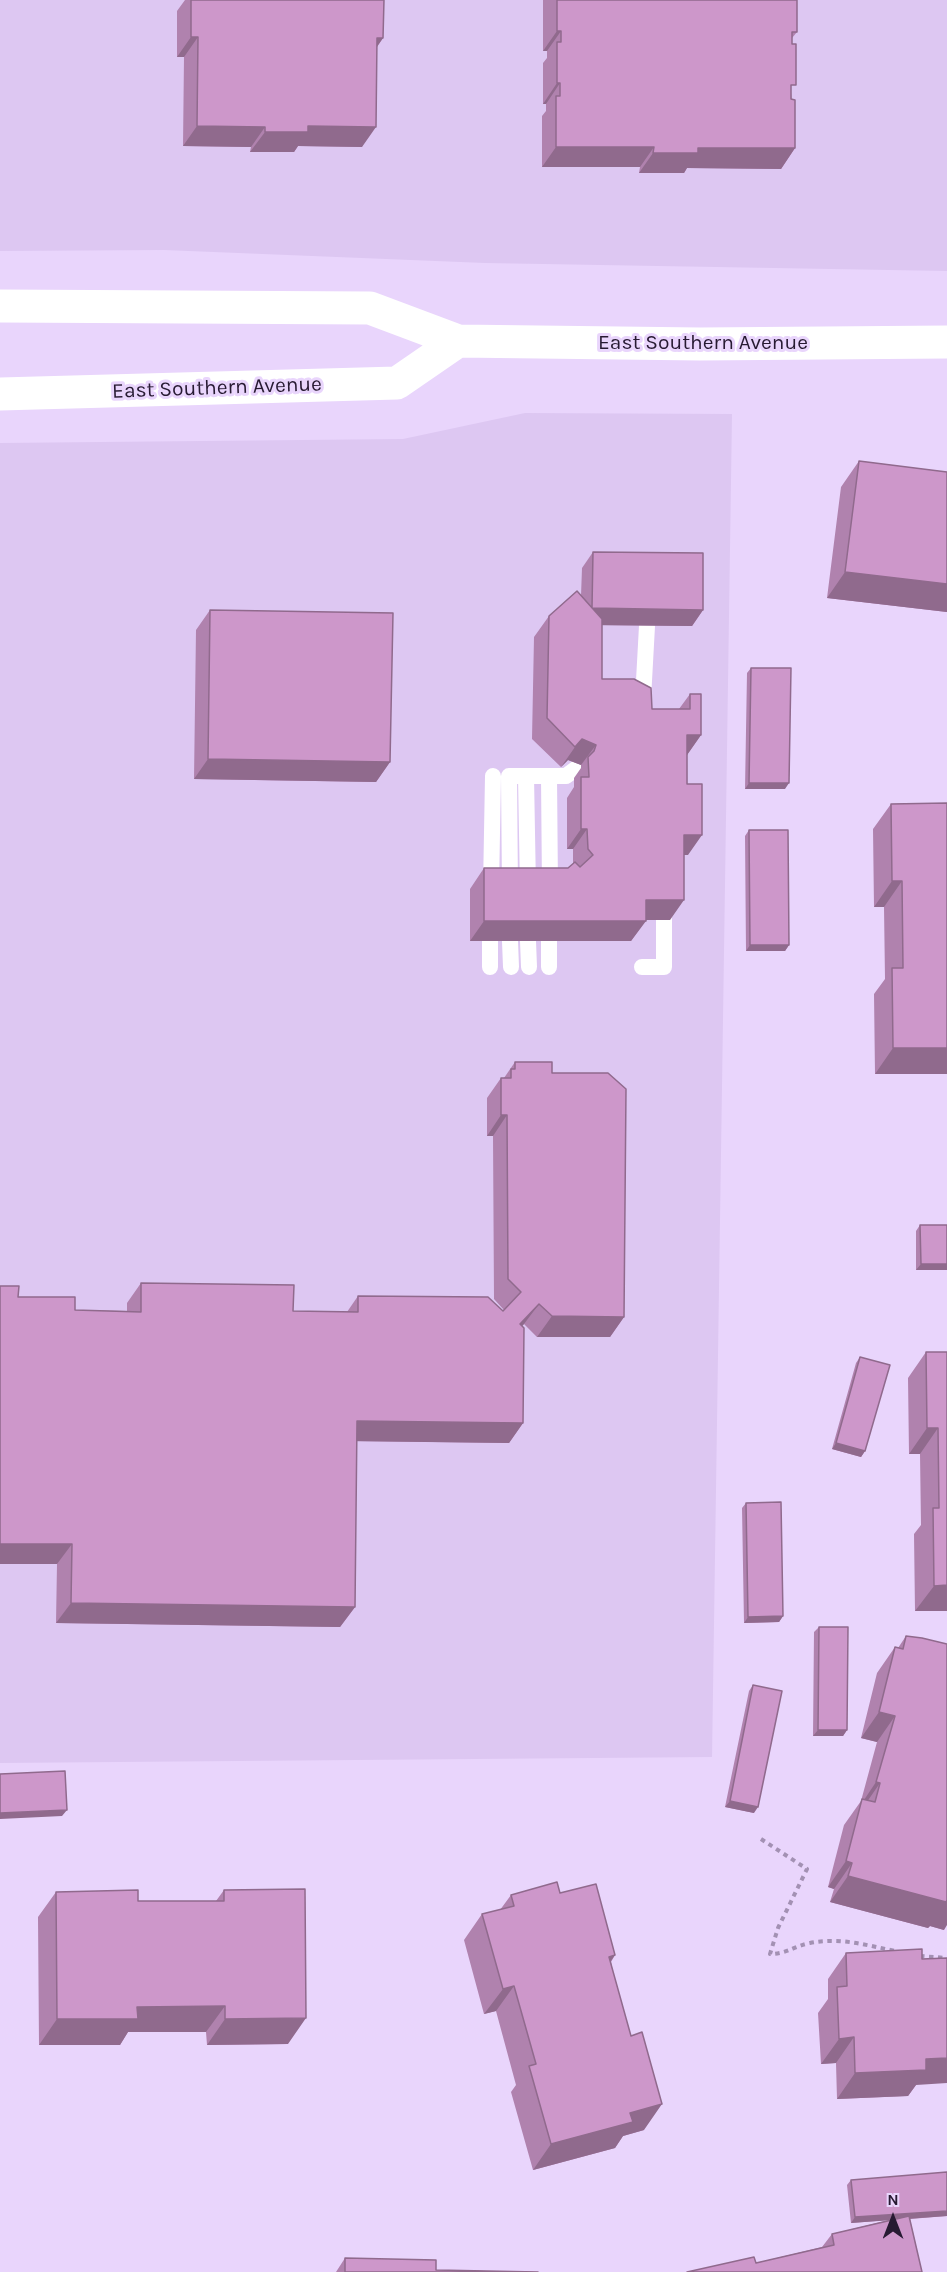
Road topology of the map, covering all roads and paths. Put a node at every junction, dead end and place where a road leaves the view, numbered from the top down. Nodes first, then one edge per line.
1 (0, 306) edge
2 (458, 341) junction
3 (947, 342) edge
4 (0, 394) edge
5 (647, 626) edge
6 (661, 710) edge
7 (581, 765) edge
8 (493, 776) dead end
9 (526, 776) junction
10 (549, 776) junction
11 (491, 888) edge
12 (510, 888) edge
13 (528, 888) edge
14 (550, 888) edge
15 (664, 920) edge
16 (490, 941) edge
17 (510, 941) edge
18 (528, 941) edge
19 (549, 941) edge
20 (490, 968) dead end
21 (511, 968) dead end
22 (529, 968) dead end
23 (549, 968) dead end
24 (642, 968) dead end
25 (761, 1839) dead end
26 (902, 1953) edge
27 (913, 1954) edge
28 (947, 1958) edge

1 - 2 main road, East Southern Avenue
2 - 3 main road, East Southern Avenue
2 - 4 main road, East Southern Avenue
5 - 6 lane
7 - 10 lane
8 - 11 lane
9 - 10 lane
9 - 12 lane
9 - 13 lane
10 - 14 lane
15 - 24 lane
16 - 20 lane
17 - 21 lane
18 - 22 lane
19 - 23 lane
25 - 26 path
27 - 28 path

